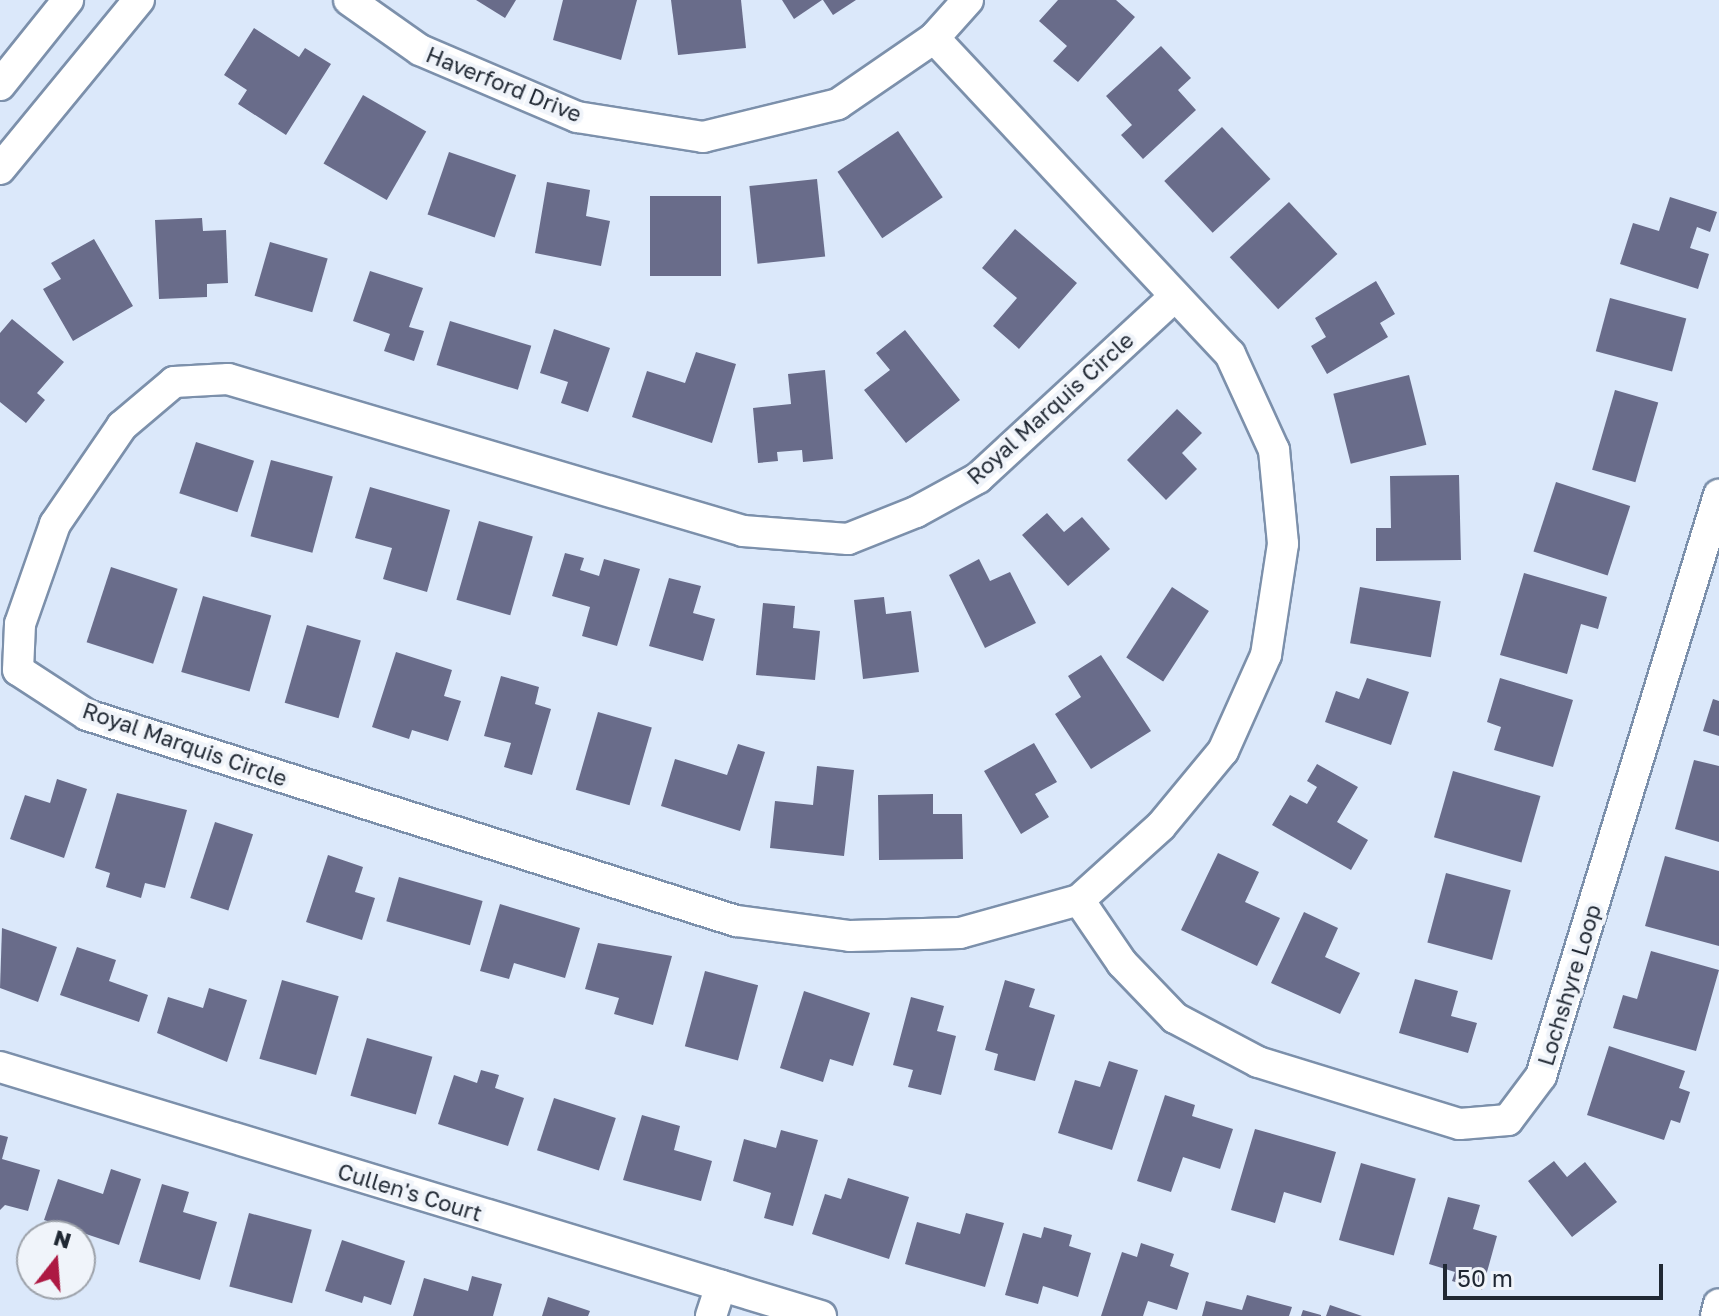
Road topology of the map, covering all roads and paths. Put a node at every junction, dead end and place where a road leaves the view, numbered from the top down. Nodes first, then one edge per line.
1 (68, 0) edge
2 (139, 0) edge
3 (349, 0) edge
4 (968, 0) edge
5 (934, 38) junction
6 (0, 85) edge
7 (0, 169) edge
8 (1175, 296) junction
9 (1719, 495) edge
10 (1079, 900) junction
11 (0, 1067) edge
12 (721, 1286) junction
13 (1719, 1304) edge
14 (711, 1316) edge
15 (821, 1316) edge
16 (1716, 1316) edge

1 - 6 street
2 - 7 street
3 - 5 street, Haverford Drive
4 - 5 street, Haverford Drive
5 - 8 street, Royal Marquis Circle
8 - 10 street, Royal Marquis Circle
8 - 10 street, Royal Marquis Circle
9 - 10 street, Lochshyre Loop
11 - 12 street, Cullen's Court
12 - 14 street
12 - 15 street, Cullen's Court
13 - 16 street

